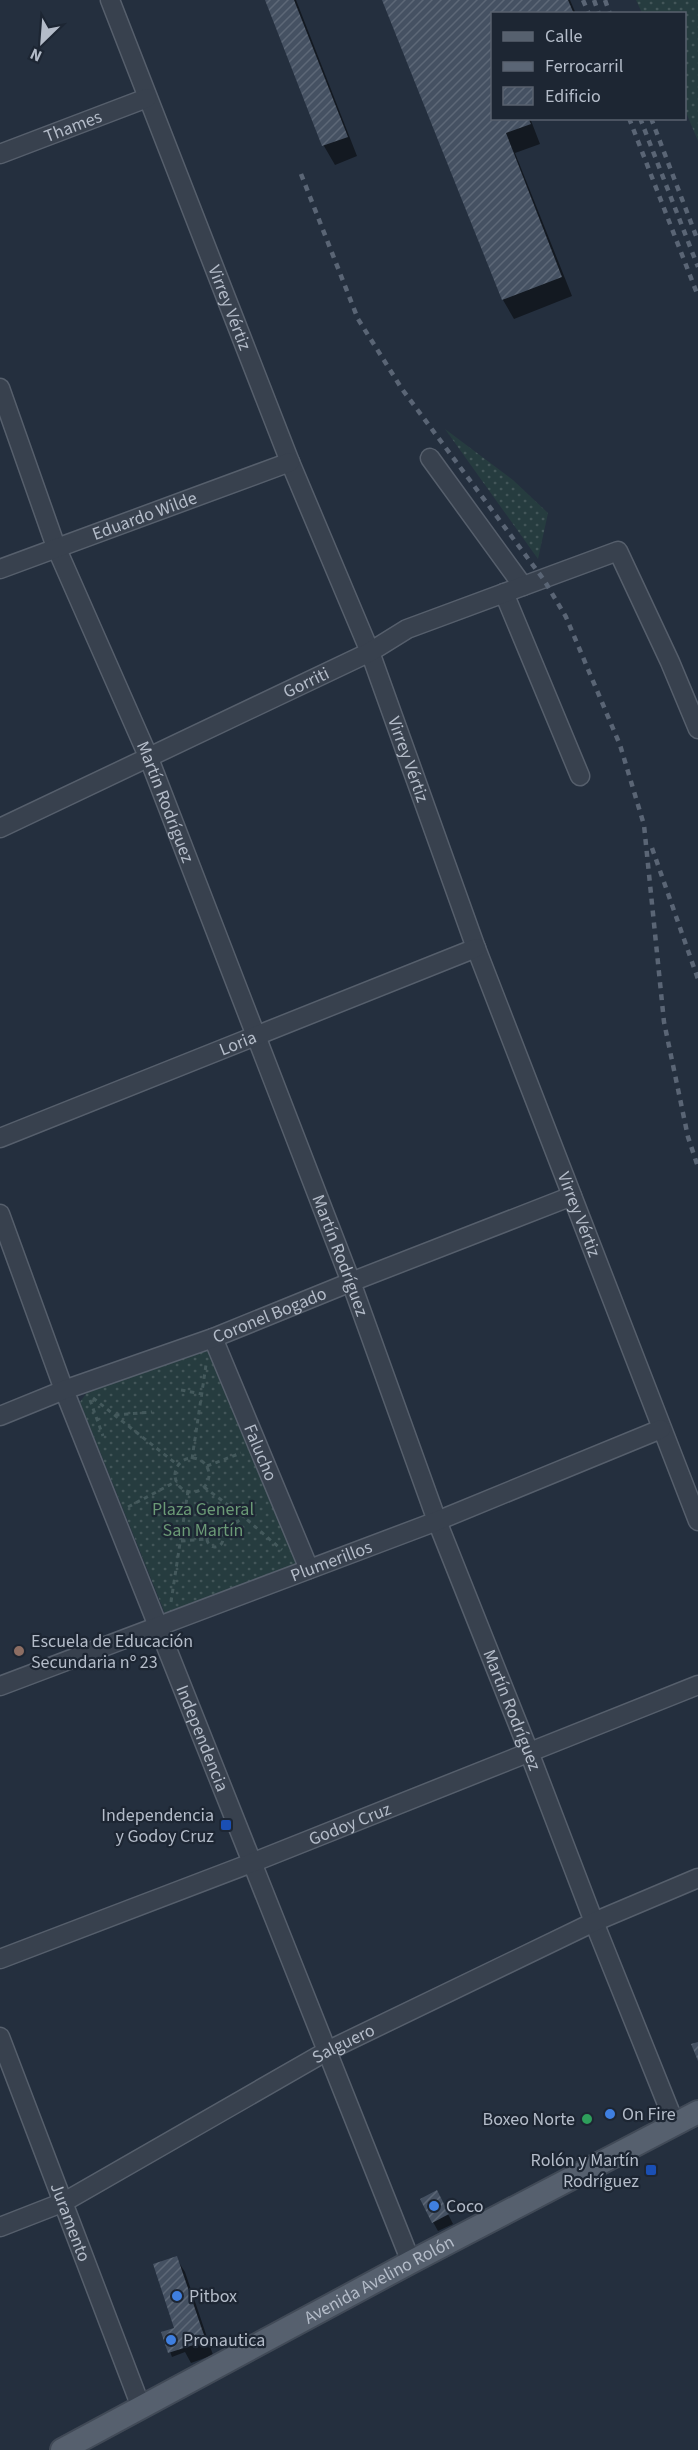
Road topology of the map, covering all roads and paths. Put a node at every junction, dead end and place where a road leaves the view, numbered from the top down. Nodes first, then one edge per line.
1 (110, 0) edge
2 (147, 98) junction
3 (0, 154) edge
4 (0, 388) edge
5 (430, 459) dead end
6 (290, 462) junction
7 (56, 547) junction
8 (0, 569) edge
9 (523, 586) junction
10 (504, 592) junction
11 (370, 652) junction
12 (698, 729) edge
13 (148, 756) junction
14 (580, 776) dead end
15 (0, 828) edge
16 (476, 948) junction
17 (257, 1035) junction
18 (0, 1138) edge
19 (572, 1196) junction
20 (0, 1214) edge
21 (351, 1282) junction
22 (213, 1338) junction
23 (206, 1357) dead end
24 (84, 1383) junction
25 (64, 1390) junction
26 (181, 1390) dead end
27 (202, 1394) junction
28 (152, 1412) dead end
29 (114, 1415) junction
30 (0, 1416) edge
31 (661, 1429) junction
32 (247, 1450) dead end
33 (192, 1459) junction
34 (178, 1466) junction
35 (207, 1467) junction
36 (177, 1481) junction
37 (204, 1487) junction
38 (188, 1491) junction
39 (127, 1507) dead end
40 (244, 1517) junction
41 (437, 1521) junction
42 (698, 1521) edge
43 (221, 1533) junction
44 (207, 1539) junction
45 (181, 1541) junction
46 (285, 1552) dead end
47 (309, 1569) junction
48 (164, 1618) junction
49 (698, 1685) edge
50 (0, 1686) edge
51 (529, 1752) junction
52 (254, 1862) junction
53 (698, 1878) edge
54 (594, 1922) junction
55 (0, 1959) edge
56 (0, 2037) edge
57 (327, 2051) junction
58 (698, 2112) edge
59 (675, 2124) junction
60 (64, 2202) junction
61 (0, 2227) edge
62 (411, 2262) junction
63 (141, 2407) junction
64 (62, 2450) edge

1 - 2 street, Virrey Vértiz
2 - 3 street, Thames
2 - 6 street, Virrey Vértiz
4 - 7 street, Martín Rodríguez
5 - 9 street
6 - 7 street, Eduardo Wilde
6 - 11 street, Virrey Vértiz
7 - 8 street, Eduardo Wilde
7 - 13 street, Martín Rodríguez
9 - 10 street, Gorriti
9 - 12 street, Gorriti
10 - 11 street, Gorriti
10 - 14 street
11 - 13 street, Gorriti
11 - 16 street, Virrey Vértiz
13 - 15 street, Gorriti
13 - 17 street, Martín Rodríguez
16 - 17 street, Loria
16 - 19 street, Virrey Vértiz
17 - 18 street, Loria
17 - 21 street, Martín Rodríguez
19 - 21 street, Coronel Bogado
19 - 31 street, Virrey Vértiz
20 - 25 street, Independencia
21 - 22 street, Coronel Bogado
21 - 41 street, Martín Rodríguez
22 - 24 street, Coronel Bogado
22 - 47 street, Falucho
23 - 27 path
24 - 25 street, Coronel Bogado
24 - 29 path
25 - 30 street, Coronel Bogado
25 - 48 street, Independencia
26 - 27 path
27 - 33 path
28 - 29 path
29 - 34 path
31 - 41 street, Plumerillos
31 - 42 street, Virrey Vértiz
32 - 35 path
33 - 34 path
33 - 35 path
34 - 36 path
35 - 37 path
36 - 38 path
36 - 39 path
37 - 38 path
37 - 40 path
38 - 45 path
40 - 43 path
40 - 46 path
41 - 47 street, Plumerillos
41 - 51 street, Martín Rodríguez
43 - 44 path
43 - 44 path
44 - 45 path
45 - 48 path
47 - 48 street, Plumerillos
48 - 50 street, Plumerillos
48 - 52 street, Independencia
49 - 51 street, Godoy Cruz
51 - 52 street, Godoy Cruz
51 - 54 street, Martín Rodríguez
52 - 55 street, Godoy Cruz
52 - 57 street, Independencia
53 - 54 street, Salguero
54 - 57 street, Salguero
54 - 59 street, Martín Rodríguez
56 - 60 street, Juramento
57 - 60 street, Salguero
57 - 62 street, Independencia
58 - 59 main road, Avenida Avelino Rolón
59 - 62 main road, Avenida Avelino Rolón
60 - 61 street, Salguero
60 - 63 street, Juramento
62 - 63 main road, Avenida Avelino Rolón
63 - 64 main road, Avenida Avelino Rolón

